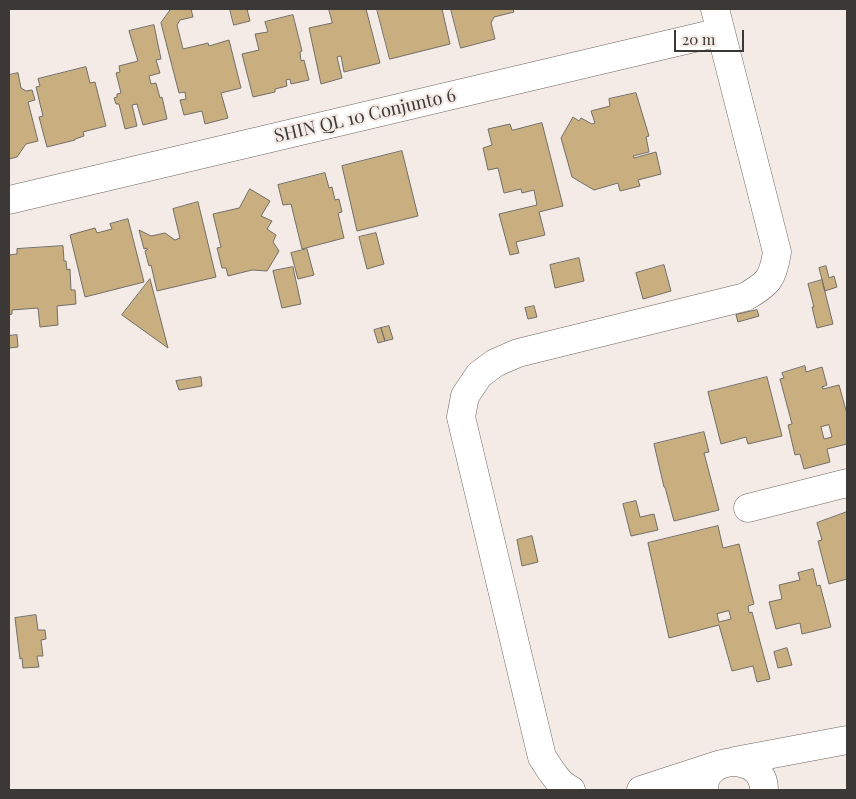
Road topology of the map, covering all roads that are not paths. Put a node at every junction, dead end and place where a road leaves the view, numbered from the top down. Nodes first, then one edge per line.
1 (718, 20) edge
2 (9, 200) edge
3 (847, 483) edge
4 (748, 508) dead end
5 (836, 742) edge
6 (728, 763) junction
7 (764, 788) edge
8 (571, 790) edge
9 (641, 790) edge
10 (704, 790) edge

1 - 2 street, SHIN QL 10 Conjunto 6
1 - 8 street
3 - 4 street
5 - 6 street
5 - 7 street
6 - 7 street
6 - 9 street
6 - 10 street

